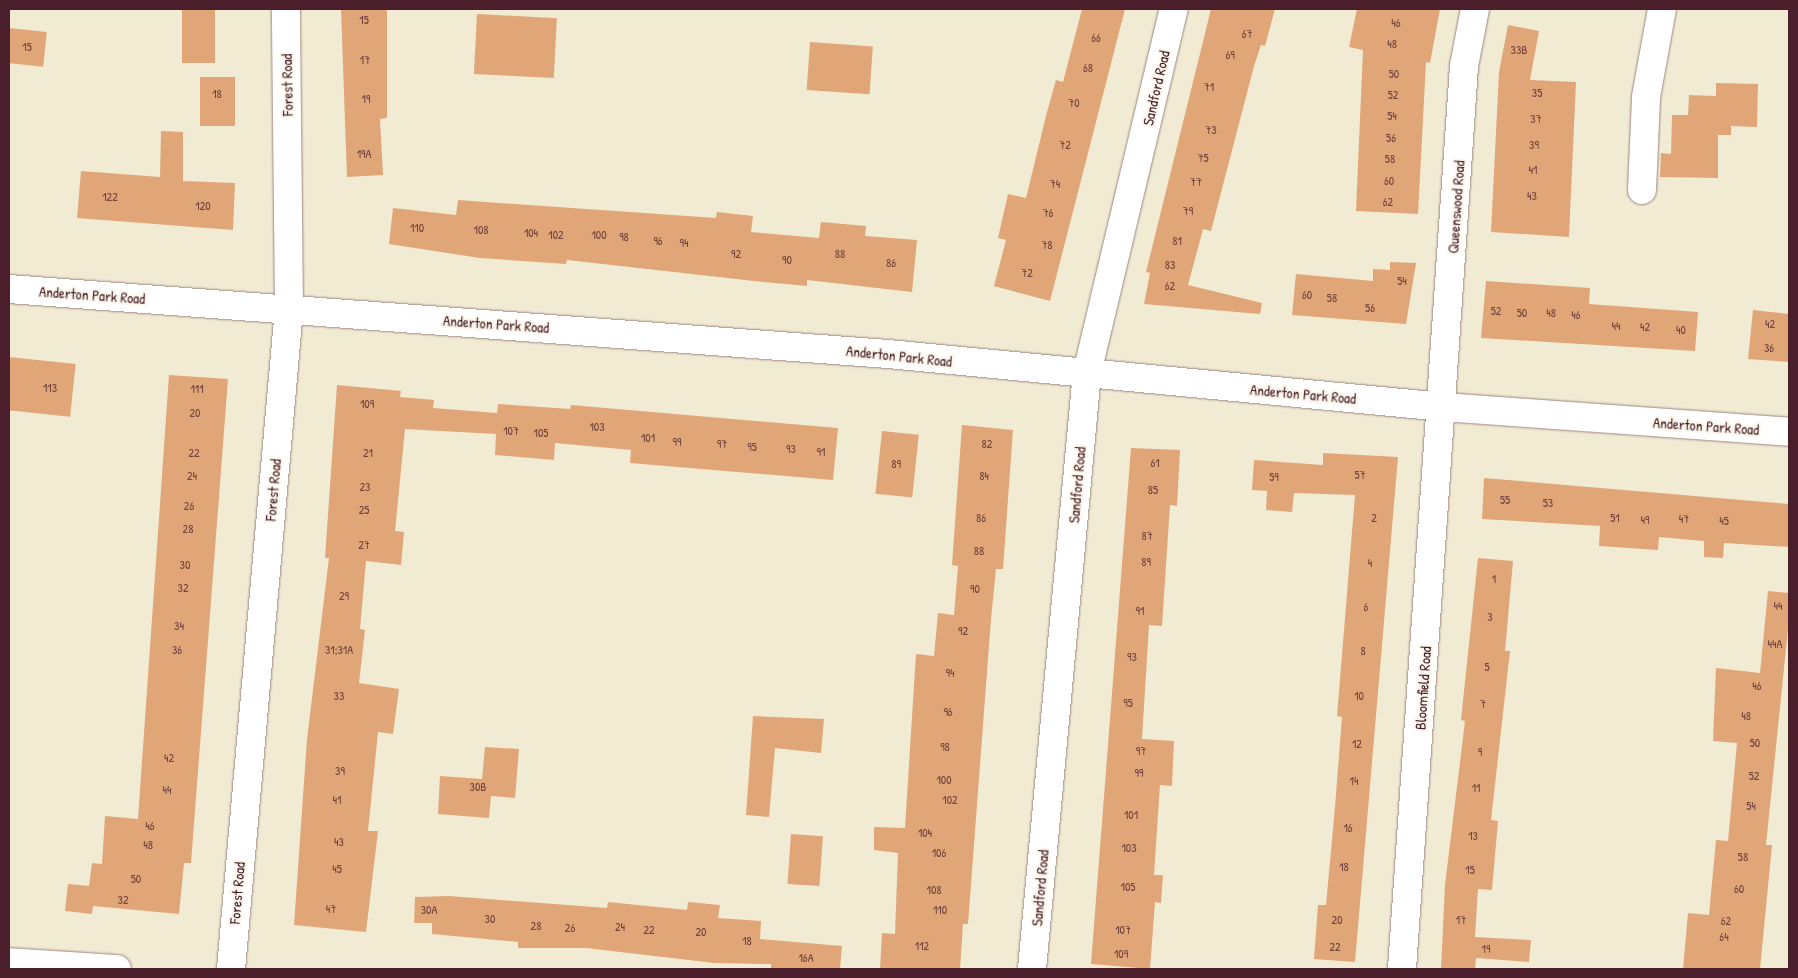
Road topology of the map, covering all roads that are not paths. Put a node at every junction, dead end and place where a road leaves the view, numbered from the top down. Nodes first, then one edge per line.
1 (286, 9) edge
2 (1174, 9) edge
3 (1475, 9) edge
4 (1662, 9) edge
5 (1642, 190) dead end
6 (9, 289) edge
7 (289, 308) junction
8 (1088, 373) junction
9 (1443, 407) junction
10 (1789, 432) edge
11 (9, 962) edge
12 (117, 969) edge
13 (231, 969) edge
14 (1032, 969) edge
15 (1402, 969) edge

1 - 7 street, Forest Road
2 - 8 street, Sandford Road
3 - 9 street, Queenswood Road
4 - 5 street
6 - 7 street, Anderton Park Road
7 - 8 street, Anderton Park Road
7 - 13 street, Forest Road
8 - 9 street, Anderton Park Road
8 - 14 street, Sandford Road
9 - 10 street, Anderton Park Road
9 - 15 street, Bloomfield Road
11 - 12 street

